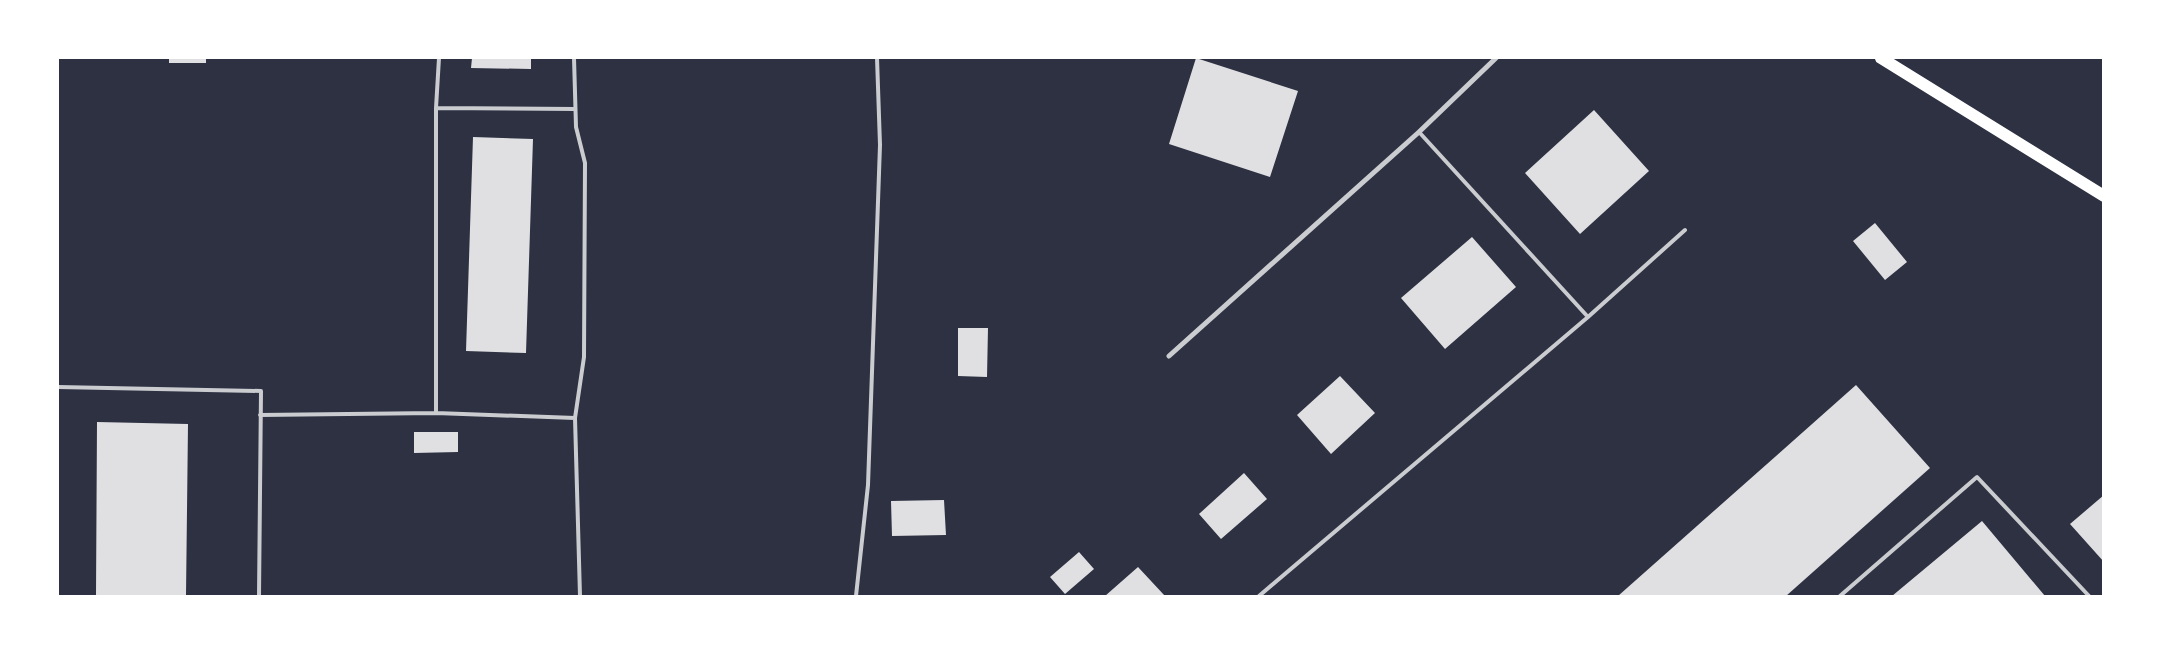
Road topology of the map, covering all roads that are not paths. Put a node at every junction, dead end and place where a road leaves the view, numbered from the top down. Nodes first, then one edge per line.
1 (439, 58) edge
2 (574, 58) edge
3 (877, 58) edge
4 (1496, 58) edge
5 (1881, 58) edge
6 (436, 108) junction
7 (575, 109) junction
8 (1419, 132) junction
9 (2104, 196) edge
10 (1685, 230) dead end
11 (1588, 318) junction
12 (1169, 356) dead end
13 (58, 387) edge
14 (436, 413) junction
15 (260, 415) junction
16 (575, 418) junction
17 (259, 596) edge
18 (580, 596) edge
19 (856, 596) edge
20 (1259, 596) edge
21 (1840, 596) edge
22 (2089, 596) edge

1 - 6 lane
2 - 7 lane
3 - 19 lane
4 - 8 street
5 - 9 main road
6 - 7 lane
6 - 14 lane
7 - 16 lane
8 - 11 lane
8 - 12 street
10 - 11 lane
11 - 20 lane
13 - 15 lane
14 - 15 lane
14 - 16 lane
15 - 17 lane
16 - 18 lane
21 - 22 lane

